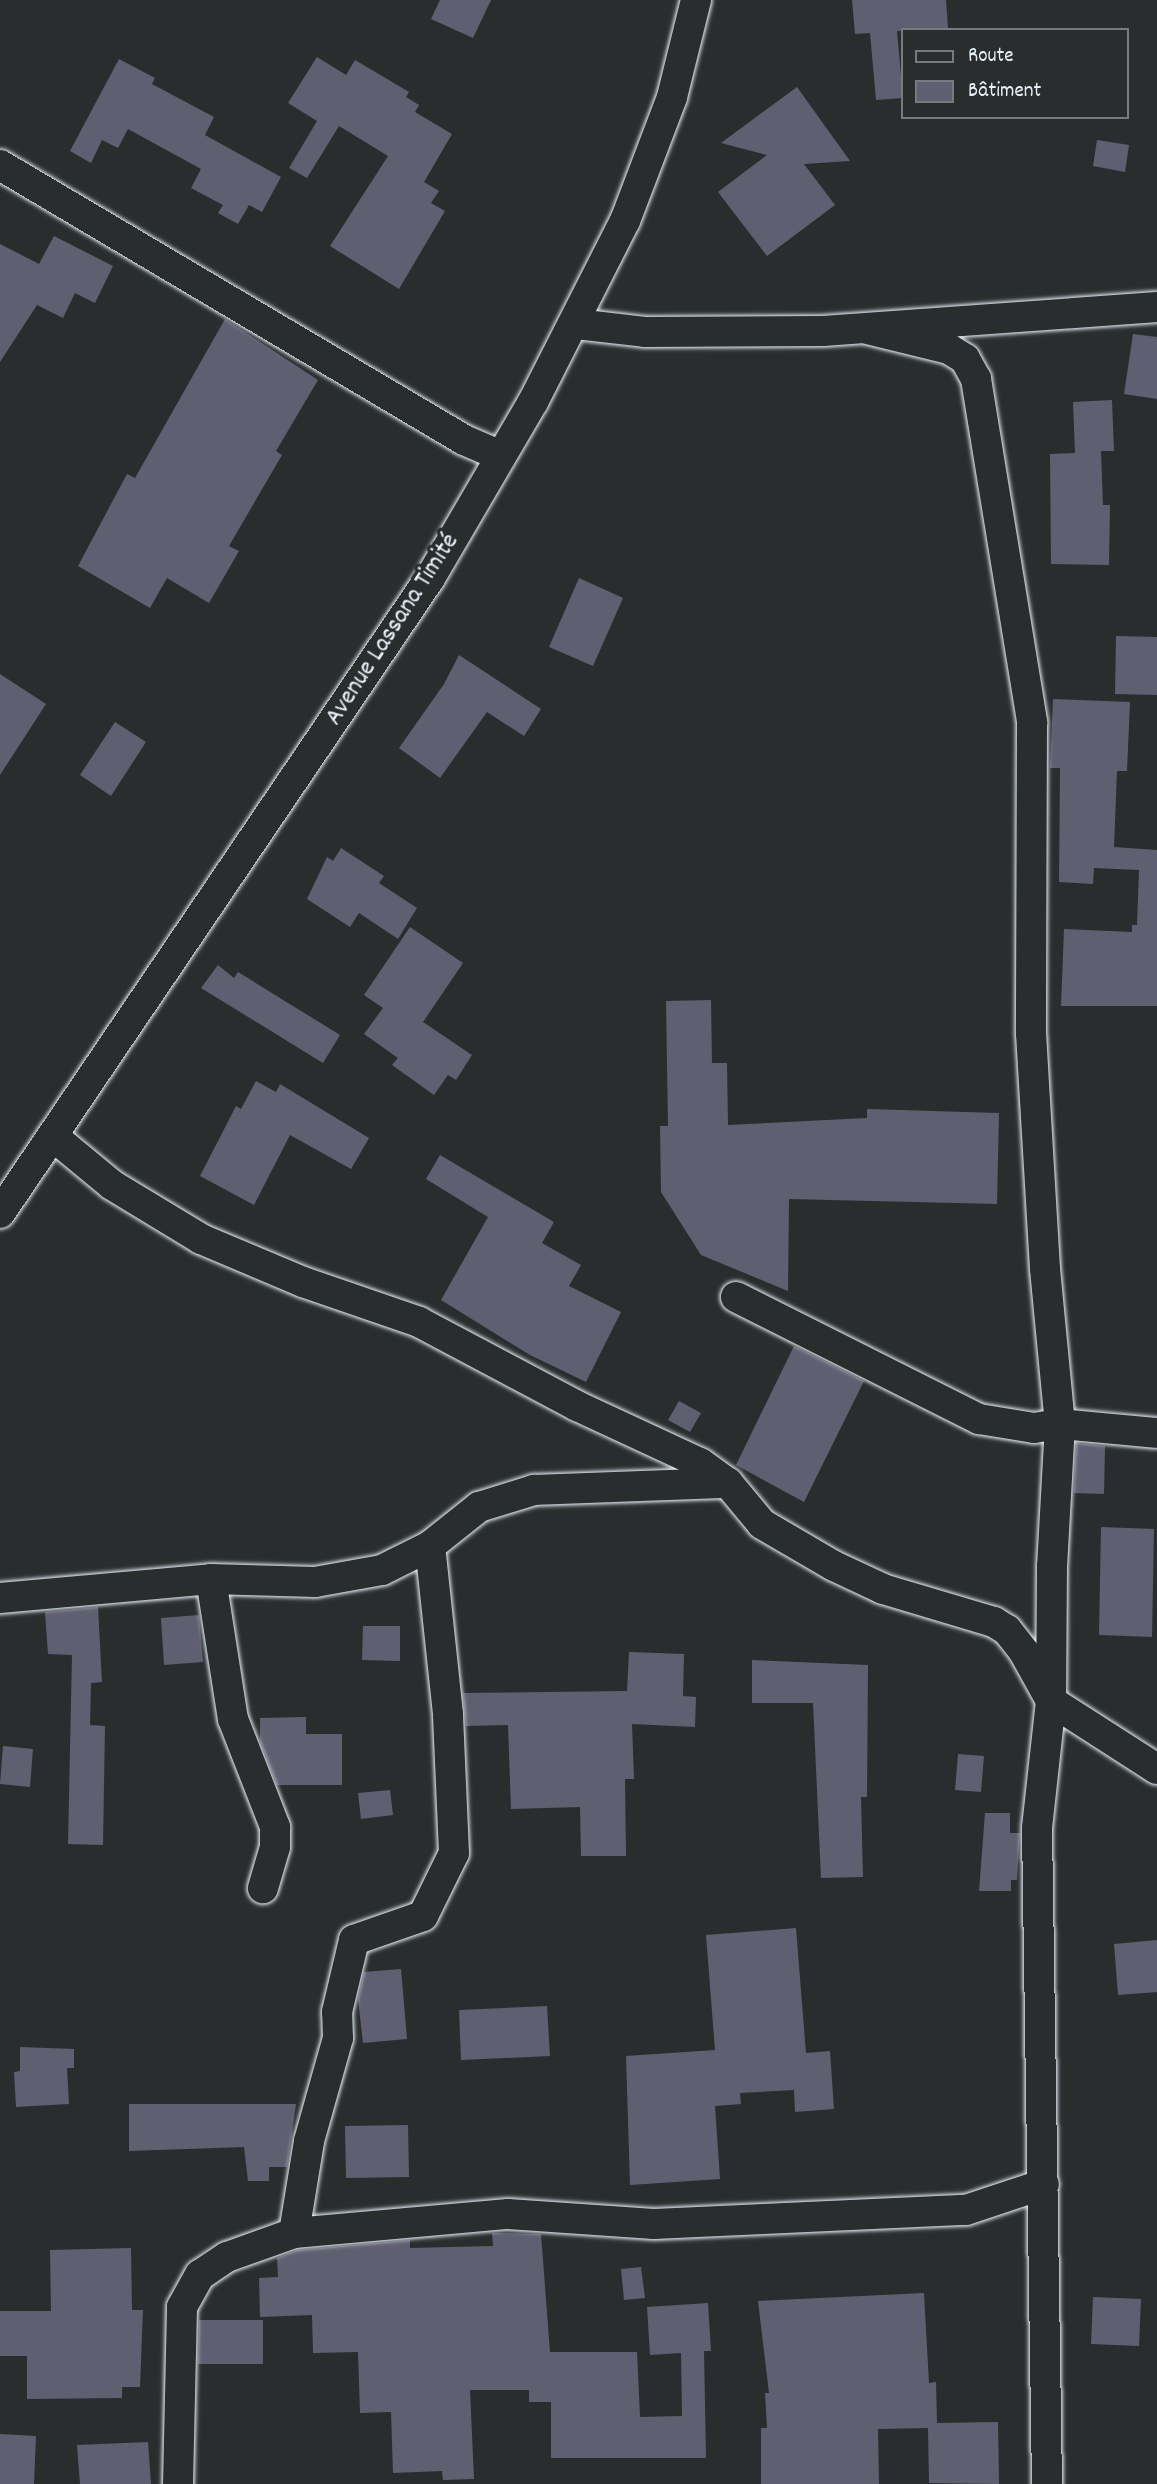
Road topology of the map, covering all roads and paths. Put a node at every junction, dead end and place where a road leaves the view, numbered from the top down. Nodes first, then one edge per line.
1 (696, 0) edge
2 (0, 165) edge
3 (1157, 306) edge
4 (576, 324) junction
5 (867, 329) junction
6 (501, 456) junction
7 (54, 1137) junction
8 (0, 1213) edge
9 (736, 1297) dead end
10 (1060, 1424) junction
11 (1157, 1433) edge
12 (728, 1483) junction
13 (430, 1546) junction
14 (211, 1579) junction
15 (0, 1598) edge
16 (1051, 1701) junction
17 (1157, 1769) edge
18 (263, 1888) dead end
19 (1044, 2183) junction
20 (294, 2233) junction
21 (178, 2484) edge
22 (1047, 2484) edge

1 - 4 street, Avenue Lassana Timité
2 - 6 street
3 - 5 street
4 - 5 street
4 - 6 street, Avenue Lassana Timité
5 - 10 street
6 - 7 street, Avenue Lassana Timité
7 - 8 street, Avenue Lassana Timité
7 - 12 street
9 - 10 street
10 - 11 street
10 - 16 street
12 - 13 street
12 - 16 street
13 - 14 street
13 - 20 street
14 - 15 street
14 - 18 street
16 - 17 street
16 - 19 street
19 - 20 street
19 - 22 street
20 - 21 street

